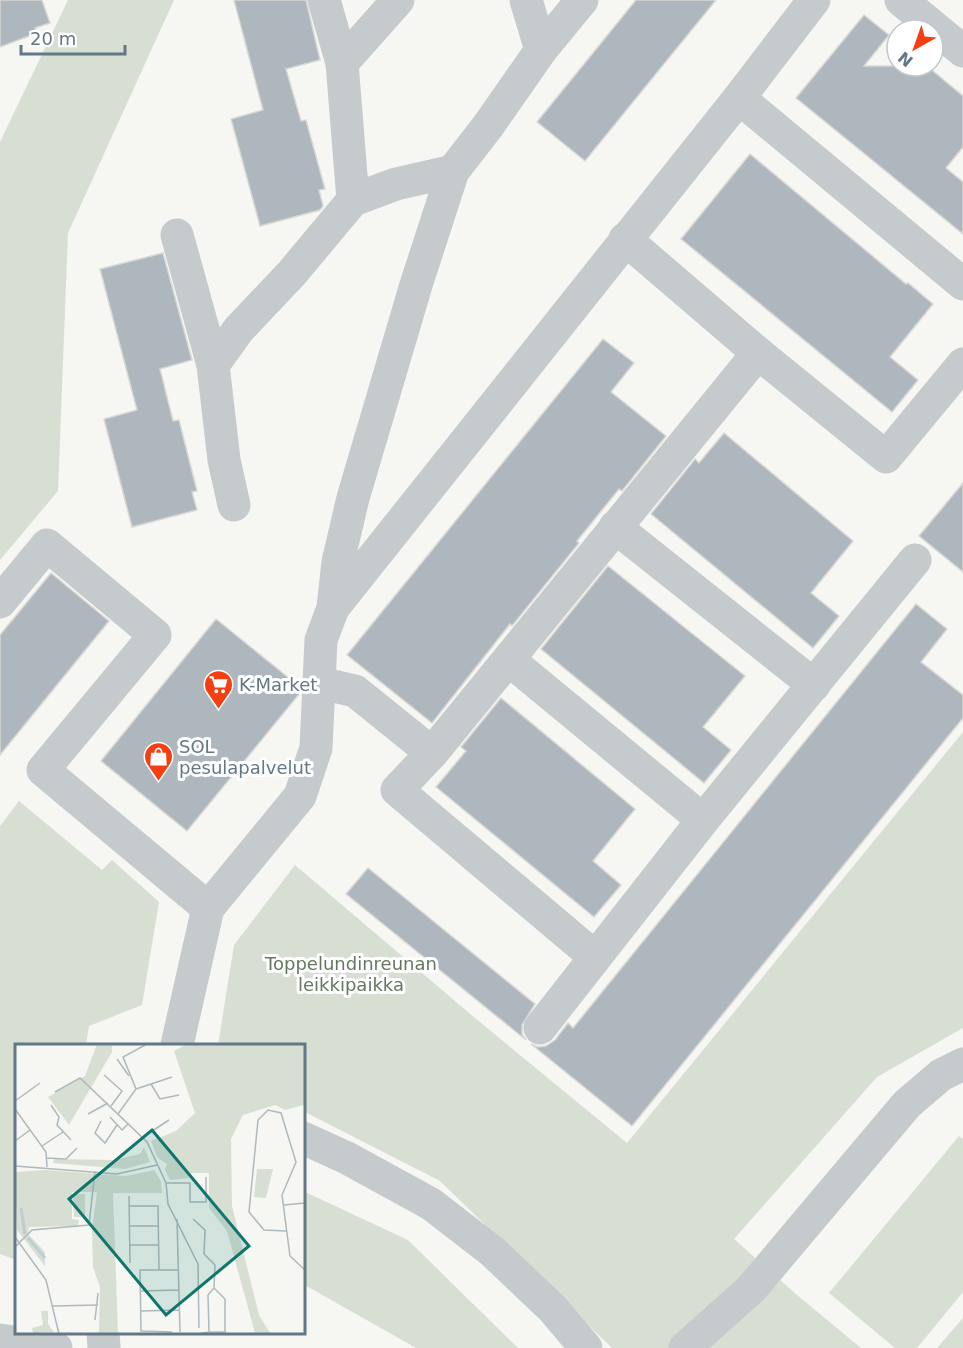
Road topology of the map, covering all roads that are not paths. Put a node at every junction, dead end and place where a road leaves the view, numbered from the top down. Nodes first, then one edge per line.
1 (324, 0) edge
2 (398, 0) edge
3 (526, 0) edge
4 (582, 0) edge
5 (814, 0) edge
6 (901, 0) edge
7 (541, 50) junction
8 (963, 51) edge
9 (342, 63) junction
10 (739, 98) junction
11 (453, 171) junction
12 (353, 200) junction
13 (177, 235) dead end
14 (625, 239) junction
15 (963, 284) edge
16 (758, 353) junction
17 (963, 364) edge
18 (213, 365) junction
19 (234, 505) dead end
20 (615, 526) junction
21 (915, 560) dead end
22 (0, 602) edge
23 (333, 608) junction
24 (509, 660) junction
25 (320, 683) junction
26 (814, 685) junction
27 (432, 753) junction
28 (703, 820) junction
29 (208, 908) junction
30 (595, 957) junction
31 (540, 1028) dead end
32 (177, 1044) edge
33 (963, 1064) edge
34 (304, 1138) edge
35 (103, 1333) edge
36 (0, 1340) edge
37 (56, 1348) edge
38 (104, 1348) edge
39 (586, 1348) edge
40 (685, 1348) edge

1 - 9 street
2 - 9 street
3 - 7 street
4 - 7 street
5 - 10 street
6 - 8 street
7 - 11 street
9 - 12 street
10 - 14 street
10 - 15 street
11 - 12 street
11 - 23 street
12 - 18 street
13 - 18 street
14 - 16 street
14 - 23 street
16 - 17 street
16 - 20 street
18 - 19 street
20 - 24 street
20 - 26 street
21 - 26 street
22 - 29 street
23 - 25 street
24 - 27 street
24 - 28 street
25 - 27 street
25 - 29 street
26 - 28 street
27 - 30 street
28 - 30 street
29 - 32 street
30 - 31 street
33 - 40 street
34 - 39 street
35 - 38 street
36 - 37 street

